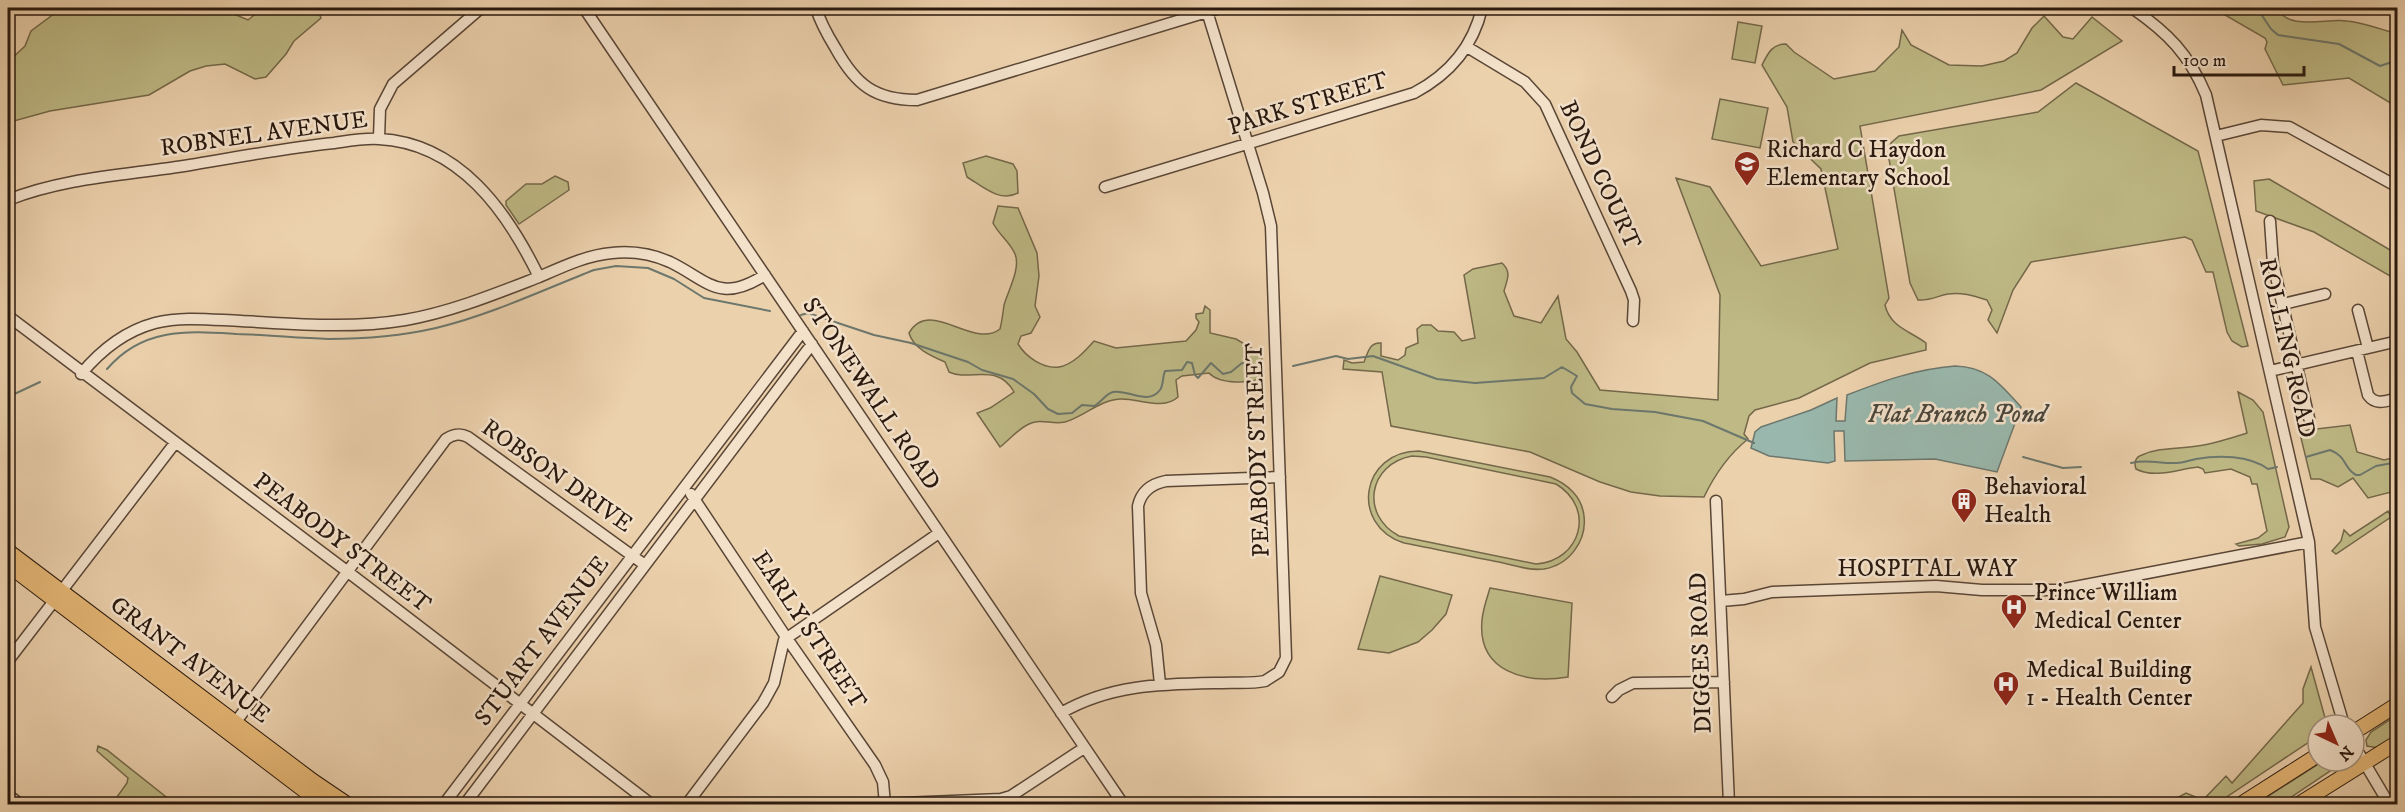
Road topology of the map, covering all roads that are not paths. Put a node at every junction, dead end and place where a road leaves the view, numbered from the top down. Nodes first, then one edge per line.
1 (481, 8) edge
2 (584, 8) edge
3 (816, 8) edge
4 (1220, 8) edge
5 (1482, 8) edge
6 (2132, 8) edge
7 (1206, 10) edge
8 (1467, 47) junction
9 (2216, 136) junction
10 (379, 138) junction
11 (1248, 144) junction
12 (1105, 187) dead end
13 (2397, 187) edge
14 (8, 200) edge
15 (2270, 221) dead end
16 (765, 275) junction
17 (539, 277) junction
18 (2325, 294) dead end
19 (2283, 304) junction
20 (2358, 310) dead end
21 (8, 316) edge
22 (1633, 321) dead end
23 (803, 331) junction
24 (2397, 341) edge
25 (812, 345) junction
26 (2362, 349) junction
27 (2297, 365) junction
28 (2270, 371) junction
29 (81, 374) junction
30 (2397, 398) edge
31 (2309, 418) dead end
32 (175, 443) junction
33 (1280, 477) junction
34 (686, 485) junction
35 (695, 499) junction
36 (1716, 501) dead end
37 (939, 533) junction
38 (2309, 542) junction
39 (8, 550) edge
40 (633, 556) junction
41 (8, 565) edge
42 (645, 565) junction
43 (348, 572) junction
44 (58, 595) junction
45 (1721, 601) junction
46 (786, 637) junction
47 (8, 661) edge
48 (1724, 682) junction
49 (1160, 684) junction
50 (1612, 697) dead end
51 (2397, 704) edge
52 (520, 705) junction
53 (1061, 713) junction
54 (2340, 713) edge
55 (532, 714) junction
56 (2366, 724) edge
57 (232, 727) junction
58 (2397, 741) edge
59 (1084, 748) junction
60 (2366, 762) edge
61 (2306, 763) edge
62 (2366, 766) edge
63 (2348, 773) edge
64 (8, 795) edge
65 (20, 804) edge
66 (322, 804) edge
67 (347, 804) edge
68 (444, 804) edge
69 (465, 804) edge
70 (651, 804) edge
71 (687, 804) edge
72 (878, 804) edge
73 (885, 804) edge
74 (1122, 804) edge
75 (1729, 804) edge
76 (2241, 804) edge
77 (2299, 804) edge
78 (2389, 804) edge

1 - 10 street
2 - 16 street, STONEWALL ROAD
3 - 7 street
4 - 7 street
5 - 8 street, PARK STREET
6 - 9 street, ROLLING ROAD
7 - 11 street, PEABODY STREET
8 - 11 street, PARK STREET
8 - 22 street, BOND COURT
9 - 13 street
9 - 28 street, ROLLING ROAD
10 - 14 street, ROBNEL AVENUE
10 - 17 street, ROBNEL AVENUE
11 - 12 street, PARK STREET
11 - 33 street, PEABODY STREET
15 - 19 street
16 - 17 street
16 - 23 street, STONEWALL ROAD
17 - 29 street
18 - 19 street
19 - 27 street
20 - 26 street
21 - 29 street, PEABODY STREET
23 - 25 street, STONEWALL ROAD
23 - 34 street, STUART AVENUE
24 - 26 street
25 - 35 street, STUART AVENUE
25 - 37 street, STONEWALL ROAD
26 - 27 street
26 - 30 street
27 - 28 street
27 - 31 street
28 - 38 street, ROLLING ROAD
29 - 32 street, PEABODY STREET
32 - 43 street, PEABODY STREET
32 - 44 street
33 - 49 street, PEABODY STREET
33 - 49 street
34 - 35 street, EARLY STREET
34 - 40 street, STUART AVENUE
35 - 42 street, STUART AVENUE
35 - 46 street, EARLY STREET
36 - 45 street, DIGGES ROAD
37 - 46 street
37 - 53 street, STONEWALL ROAD
38 - 45 street, HOSPITAL WAY
38 - 54 street, ROLLING ROAD
39 - 44 main road, GRANT AVENUE
40 - 42 street, ROBSON DRIVE
40 - 43 street, ROBSON DRIVE
40 - 52 street, STUART AVENUE
41 - 44 main road, GRANT AVENUE
42 - 55 street, STUART AVENUE
43 - 52 street, PEABODY STREET
43 - 57 street, ROBSON DRIVE
44 - 47 street
44 - 57 main road, GRANT AVENUE
45 - 48 street, DIGGES ROAD
46 - 71 street
46 - 73 street, EARLY STREET
48 - 50 street
48 - 75 street, DIGGES ROAD
49 - 53 street, PEABODY STREET
51 - 56 main road
52 - 55 street, PEABODY STREET
52 - 68 street, STUART AVENUE
53 - 59 street, STONEWALL ROAD
55 - 69 street, STUART AVENUE
55 - 70 street, PEABODY STREET
57 - 66 main road, GRANT AVENUE
57 - 67 main road, GRANT AVENUE
58 - 60 main road
59 - 73 street
59 - 74 street, STONEWALL ROAD
61 - 76 main road
62 - 78 street
63 - 77 main road
64 - 65 street
72 - 73 street

